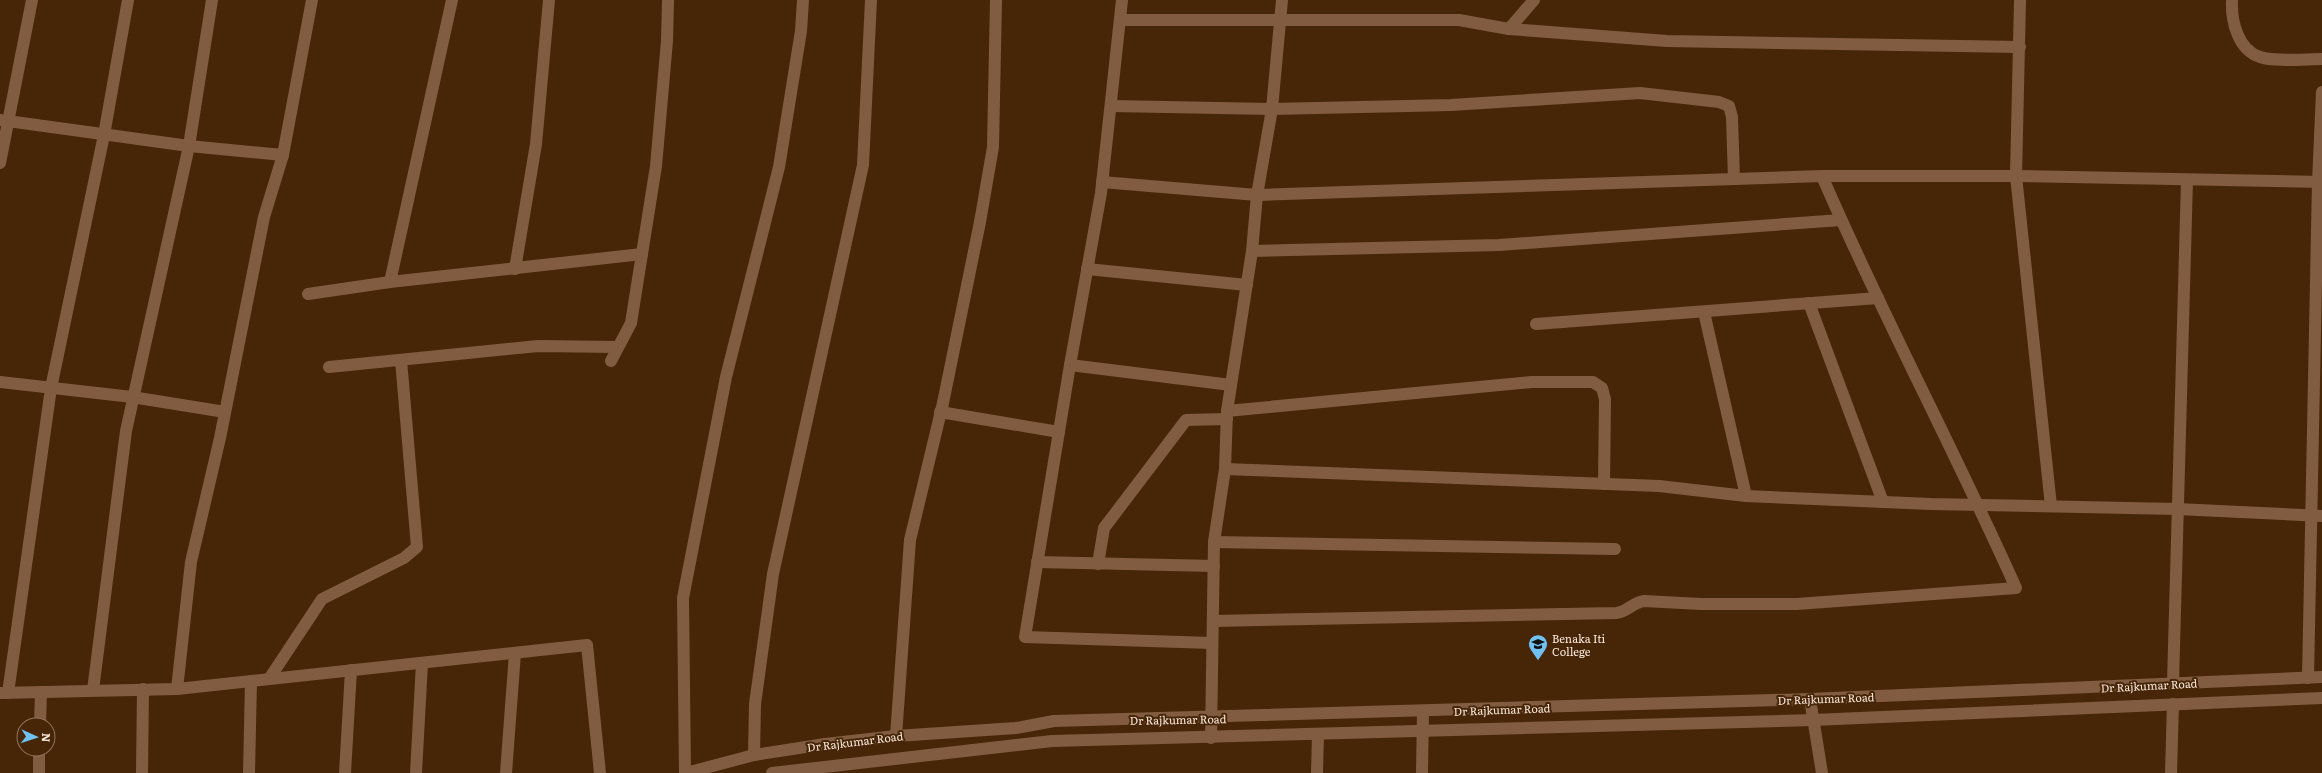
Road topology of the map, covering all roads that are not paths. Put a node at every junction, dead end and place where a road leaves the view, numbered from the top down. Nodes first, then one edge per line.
1 (32, 0) edge
2 (128, 0) edge
3 (212, 0) edge
4 (312, 0) edge
5 (452, 0) edge
6 (549, 0) edge
7 (668, 0) edge
8 (803, 0) edge
9 (871, 0) edge
10 (996, 0) edge
11 (1122, 0) edge
12 (1282, 0) edge
13 (1534, 0) edge
14 (2020, 0) edge
15 (2232, 0) edge
16 (1121, 20) junction
17 (1281, 21) junction
18 (1509, 29) junction
19 (2020, 47) junction
20 (2322, 59) edge
21 (2322, 92) edge
22 (1112, 106) junction
23 (1272, 109) junction
24 (4, 120) edge
25 (104, 135) junction
26 (189, 146) junction
27 (283, 155) junction
28 (0, 163) edge
29 (1822, 176) junction
30 (2016, 176) junction
31 (1734, 178) junction
32 (2187, 180) junction
33 (1102, 182) junction
34 (2320, 182) edge
35 (1257, 195) junction
36 (1841, 220) junction
37 (1252, 251) junction
38 (642, 254) junction
39 (515, 269) junction
40 (1087, 269) junction
41 (390, 282) junction
42 (1247, 285) junction
43 (308, 294) dead end
44 (1878, 298) junction
45 (1808, 303) junction
46 (1704, 312) junction
47 (1536, 324) dead end
48 (618, 347) junction
49 (401, 360) junction
50 (610, 362) dead end
51 (1070, 365) junction
52 (328, 367) dead end
53 (0, 382) edge
54 (1231, 385) junction
55 (51, 388) junction
56 (132, 397) junction
57 (225, 412) junction
58 (940, 412) junction
59 (1227, 415) junction
60 (1059, 432) junction
61 (1225, 469) junction
62 (1604, 484) junction
63 (1746, 496) junction
64 (1883, 502) junction
65 (1979, 506) junction
66 (2051, 506) junction
67 (2177, 509) junction
68 (2317, 516) edge
69 (1214, 542) junction
70 (1615, 549) dead end
71 (1037, 562) junction
72 (1098, 564) junction
73 (1214, 566) junction
74 (1213, 621) junction
75 (1212, 643) junction
76 (515, 653) junction
77 (422, 663) junction
78 (351, 670) junction
79 (2322, 677) edge
80 (2308, 678) junction
81 (269, 679) junction
82 (251, 681) junction
83 (2173, 683) junction
84 (143, 689) junction
85 (177, 689) junction
86 (93, 690) junction
87 (41, 692) junction
88 (4, 693) edge
89 (2322, 698) edge
90 (1810, 699) junction
91 (2173, 704) junction
92 (1423, 711) junction
93 (40, 717) edge
94 (1212, 718) junction
95 (1813, 720) junction
96 (1422, 731) junction
97 (1318, 734) junction
98 (896, 736) junction
99 (1212, 738) junction
100 (754, 755) junction
101 (40, 757) edge
102 (830, 770) edge
103 (39, 773) edge
104 (142, 773) edge
105 (249, 773) edge
106 (345, 773) edge
107 (416, 773) edge
108 (506, 773) edge
109 (600, 773) edge
110 (686, 773) edge
111 (772, 773) edge
112 (1316, 773) edge
113 (1422, 773) edge
114 (1822, 773) edge
115 (2171, 773) edge

1 - 24 street
2 - 25 street
3 - 26 street
4 - 27 street
5 - 41 street
6 - 39 street
7 - 38 street
8 - 110 street
9 - 100 street
10 - 58 street
11 - 16 street
12 - 17 street
13 - 18 street
14 - 19 street
15 - 20 street
16 - 17 street
16 - 22 street
17 - 18 street
17 - 23 street
18 - 19 street
19 - 30 street
21 - 34 street
22 - 23 street
22 - 33 street
23 - 31 street
23 - 35 street
24 - 25 street
24 - 28 street
25 - 26 street
25 - 55 street
26 - 27 street
26 - 56 street
27 - 57 street
29 - 30 street
29 - 31 street
29 - 36 street
30 - 32 street
30 - 66 street
31 - 35 street
32 - 34 street
32 - 67 street
33 - 35 street
33 - 40 street
34 - 68 street
35 - 37 street
36 - 37 street
36 - 44 street
37 - 42 street
38 - 39 street
38 - 48 street
39 - 41 street
40 - 42 street
40 - 51 street
41 - 43 street
42 - 54 street
44 - 45 street
44 - 65 street
45 - 46 street
45 - 64 street
46 - 47 street
46 - 63 street
48 - 49 street
48 - 50 street
49 - 52 street
49 - 81 street
51 - 54 street
51 - 60 street
53 - 55 street
54 - 59 street
55 - 56 street
55 - 88 street
56 - 57 street
56 - 86 street
57 - 85 street
58 - 60 street
58 - 98 street
59 - 61 street
59 - 62 street
59 - 72 street
60 - 71 street
61 - 62 street
61 - 69 street
62 - 63 street
63 - 64 street
64 - 65 street
65 - 66 street
65 - 74 street
66 - 67 street
67 - 68 street
67 - 83 street
68 - 80 street
69 - 70 street
69 - 73 street
71 - 72 street
71 - 75 street
72 - 73 street
73 - 74 street
74 - 75 street
75 - 94 street
76 - 77 street
76 - 108 street
76 - 109 street
77 - 78 street
77 - 107 street
78 - 81 street
78 - 106 street
79 - 80 street, Dr Rajkumar Road
80 - 83 street, Dr Rajkumar Road
81 - 82 street
82 - 85 street
82 - 105 street
83 - 90 street, Dr Rajkumar Road
84 - 85 street
84 - 86 street
84 - 104 street
86 - 87 street
87 - 88 street
87 - 93 street
89 - 91 street, Dr Rajkumar Road
90 - 92 street, Dr Rajkumar Road
90 - 95 street
91 - 95 street, Dr Rajkumar Road
91 - 115 street
92 - 94 street, Dr Rajkumar Road
92 - 96 street
94 - 98 street, Dr Rajkumar Road
94 - 99 street
95 - 96 street, Dr Rajkumar Road
95 - 114 street
96 - 97 street, Dr Rajkumar Road
96 - 113 street
97 - 99 street, Dr Rajkumar Road
97 - 112 street
98 - 100 street, Dr Rajkumar Road
99 - 102 street, Dr Rajkumar Road
100 - 110 street, Dr Rajkumar Road
101 - 103 street
102 - 111 street, Dr Rajkumar Road

